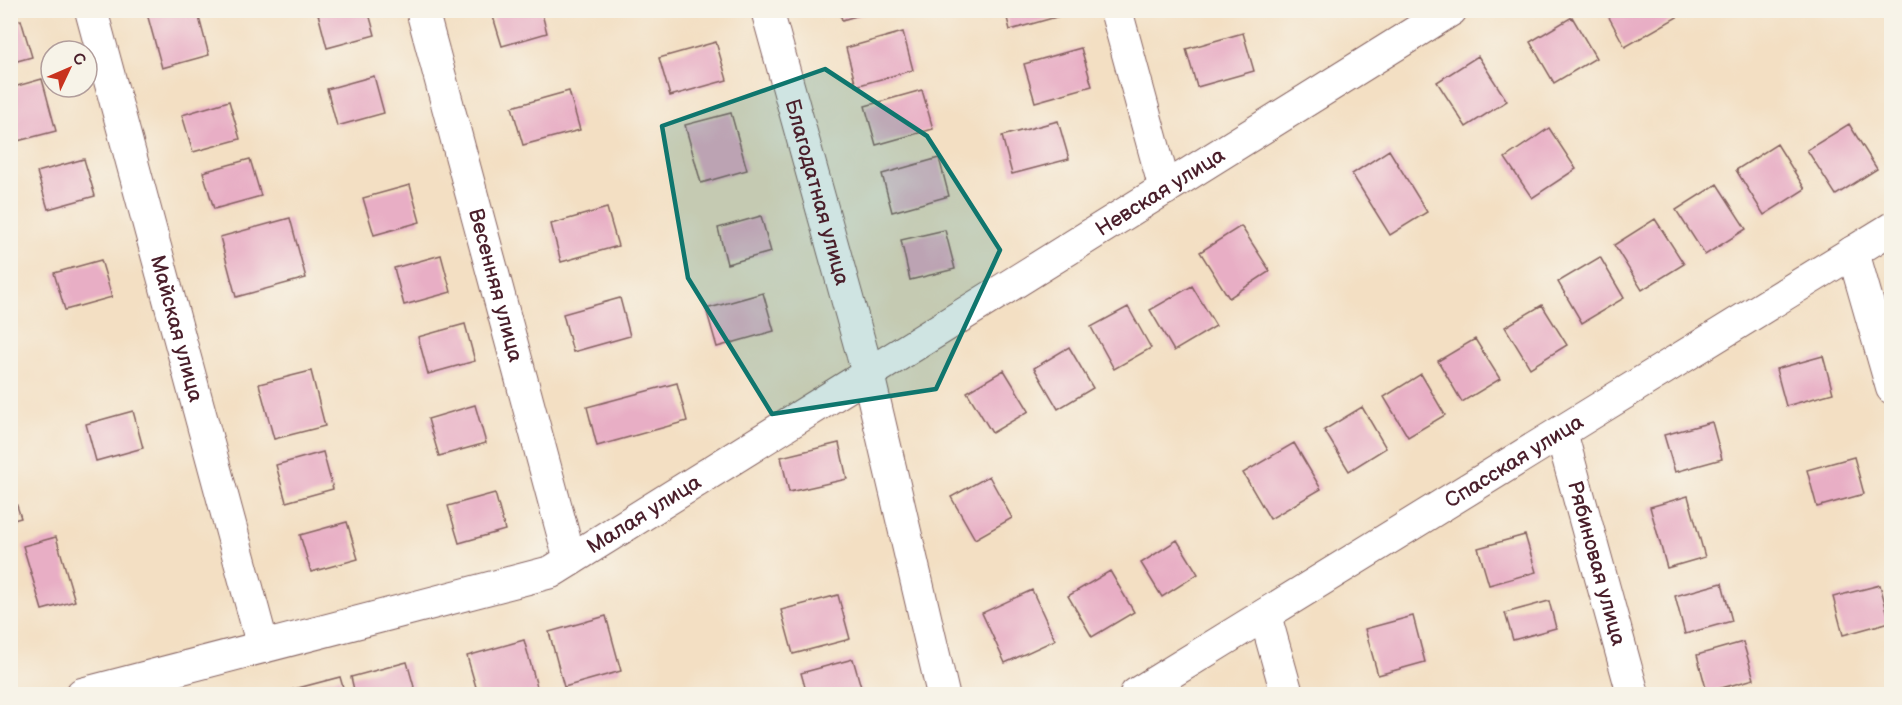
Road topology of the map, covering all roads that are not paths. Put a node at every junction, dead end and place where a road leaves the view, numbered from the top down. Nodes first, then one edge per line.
1 (91, 10) edge
2 (422, 10) edge
3 (767, 10) edge
4 (1116, 10) edge
5 (1450, 10) edge
6 (1165, 189) junction
7 (1892, 228) edge
8 (1853, 252) junction
9 (868, 374) junction
10 (1892, 388) edge
11 (1561, 432) junction
12 (570, 560) junction
13 (1265, 615) junction
14 (263, 647) junction
15 (82, 694) edge
16 (944, 694) edge
17 (1136, 694) edge
18 (1287, 694) edge
19 (1633, 694) edge

1 - 14 street, Майская улица
2 - 12 street, Весенняя улица
3 - 9 street, Благодатная улица
4 - 6 street
5 - 6 street, Невская улица
6 - 9 street, Невская улица
7 - 8 street, Спасская улица
8 - 10 street
8 - 11 street, Спасская улица
9 - 12 street, Малая улица
9 - 16 street
11 - 13 street, Спасская улица
11 - 19 street, Рябиновая улица
12 - 14 street, Малая улица
13 - 17 street, Спасская улица
13 - 18 street
14 - 15 street, Малая улица

